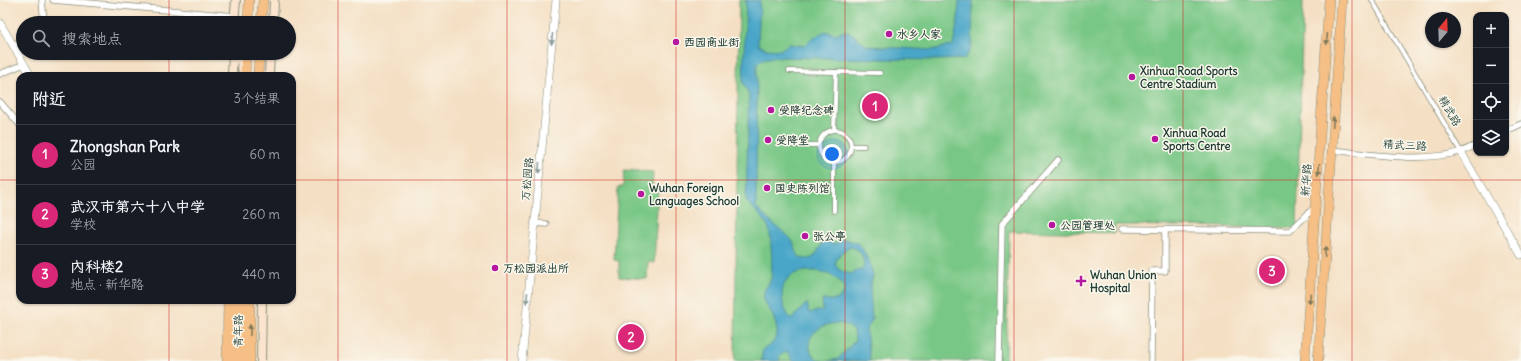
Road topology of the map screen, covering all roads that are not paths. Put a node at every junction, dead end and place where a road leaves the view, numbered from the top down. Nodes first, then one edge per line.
1 (42, 0) edge
2 (53, 0) edge
3 (236, 0) edge
4 (249, 0) edge
5 (263, 0) edge
6 (274, 0) edge
7 (556, 0) edge
8 (1329, 0) edge
9 (1342, 0) edge
10 (1372, 0) edge
11 (43, 16) edge
12 (198, 16) edge
13 (234, 16) edge
14 (248, 16) edge
15 (262, 16) edge
16 (273, 16) edge
17 (0, 23) edge
18 (16, 43) edge
19 (12, 45) junction
20 (16, 51) edge
21 (21, 60) edge
22 (233, 60) edge
23 (241, 60) edge
24 (246, 60) edge
25 (259, 60) edge
26 (270, 60) edge
27 (24, 64) junction
28 (789, 71) dead end
29 (29, 72) edge
30 (232, 72) edge
31 (244, 72) edge
32 (245, 72) edge
33 (258, 72) edge
34 (269, 72) edge
35 (836, 72) junction
36 (880, 73) dead end
37 (0, 74) edge
38 (0, 102) edge
39 (16, 120) edge
40 (1521, 124) edge
41 (834, 130) junction
42 (1509, 130) edge
43 (787, 145) dead end
44 (819, 146) junction
45 (851, 146) junction
46 (864, 146) dead end
47 (1473, 146) edge
48 (1331, 150) junction
49 (1461, 152) junction
50 (1058, 160) dead end
51 (834, 162) junction
52 (1316, 205) junction
53 (834, 211) dead end
54 (534, 223) junction
55 (546, 224) dead end
56 (1122, 229) dead end
57 (1165, 230) junction
58 (1521, 254) edge
59 (228, 304) edge
60 (236, 304) edge
61 (242, 304) edge
62 (250, 304) edge
63 (262, 304) edge
64 (239, 318) junction
65 (228, 361) edge
66 (235, 361) edge
67 (242, 361) edge
68 (250, 361) edge
69 (261, 361) edge
70 (522, 361) edge
71 (999, 361) edge
72 (1151, 361) edge
73 (1305, 361) edge
74 (1318, 361) edge

1 - 11 street
2 - 12 street
3 - 13 main road
4 - 14 main road
5 - 15 main road
6 - 16 main road
7 -> 54 street, 万松园路
8 -> 52 main road, 新华路
48 -> 9 main road
10 - 49 street, 精武路
17 - 19 street
18 - 19 street
19 - 20 street
21 - 27 street
22 - 30 main road
23 - 31 main road
24 - 32 main road
25 - 33 main road
26 - 34 main road
27 - 29 street
27 - 37 street
28 - 35 street
35 - 36 street
35 - 41 street
38 - 39 street
40 - 42 street
41 - 44 street
41 - 45 street
43 - 44 street
44 - 51 street
45 - 46 street
45 - 51 street
47 - 49 street, 精武三路
48 - 49 street, 精武三路
74 -> 48 main road
49 - 58 street, 精武路
50 - 71 street
51 - 53 street
52 - 57 street
52 -> 73 main road, 新华路
54 - 55 street
54 -> 70 street, 万松园路
56 - 57 street
57 - 72 street
59 - 65 main road, 青年路
60 - 64 main road
61 - 64 main road
68 -> 62 main road, 青年路
63 - 69 main road
64 - 66 main road
64 - 67 main road

